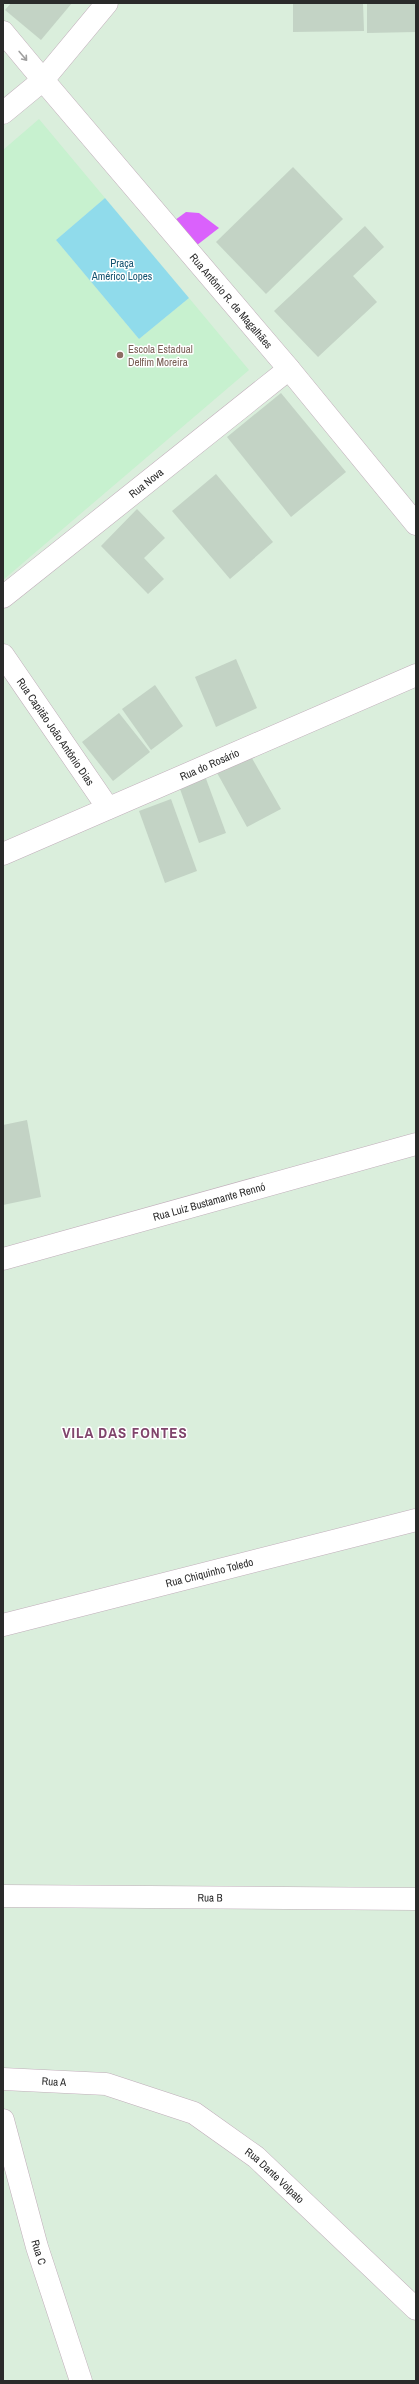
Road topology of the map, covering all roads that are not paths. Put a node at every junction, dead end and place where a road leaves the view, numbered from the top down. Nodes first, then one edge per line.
1 (107, 3) edge
2 (3, 32) edge
3 (43, 80) junction
4 (3, 113) edge
5 (289, 369) junction
6 (416, 524) edge
7 (3, 597) edge
8 (3, 655) edge
9 (416, 675) edge
10 (108, 808) junction
11 (3, 854) edge
12 (416, 1144) edge
13 (3, 1259) edge
14 (416, 1520) edge
15 (3, 1625) edge
16 (3, 1896) edge
17 (416, 1899) edge
18 (3, 2079) edge
19 (106, 2084) joint
20 (3, 2120) edge
21 (416, 2309) edge
22 (81, 2381) edge

1 - 3 street
2 -> 3 street, Rua Antônio R. de Magalhães
3 - 4 street
3 - 5 street, Rua Antônio R. de Magalhães
5 - 6 street, Rua Antônio R. de Magalhães
5 - 7 street, Rua Nova
8 - 10 street, Rua Capitão João Antônio Dias
9 - 10 street, Rua do Rosário
10 - 11 street, Rua do Rosário
12 - 13 street, Rua Luiz Bustamante Rennó
14 - 15 street, Rua Chiquinho Toledo
16 - 17 street, Rua B
18 - 19 street, Rua A
19 - 21 street, Rua Dante Volpato
20 - 22 street, Rua C

